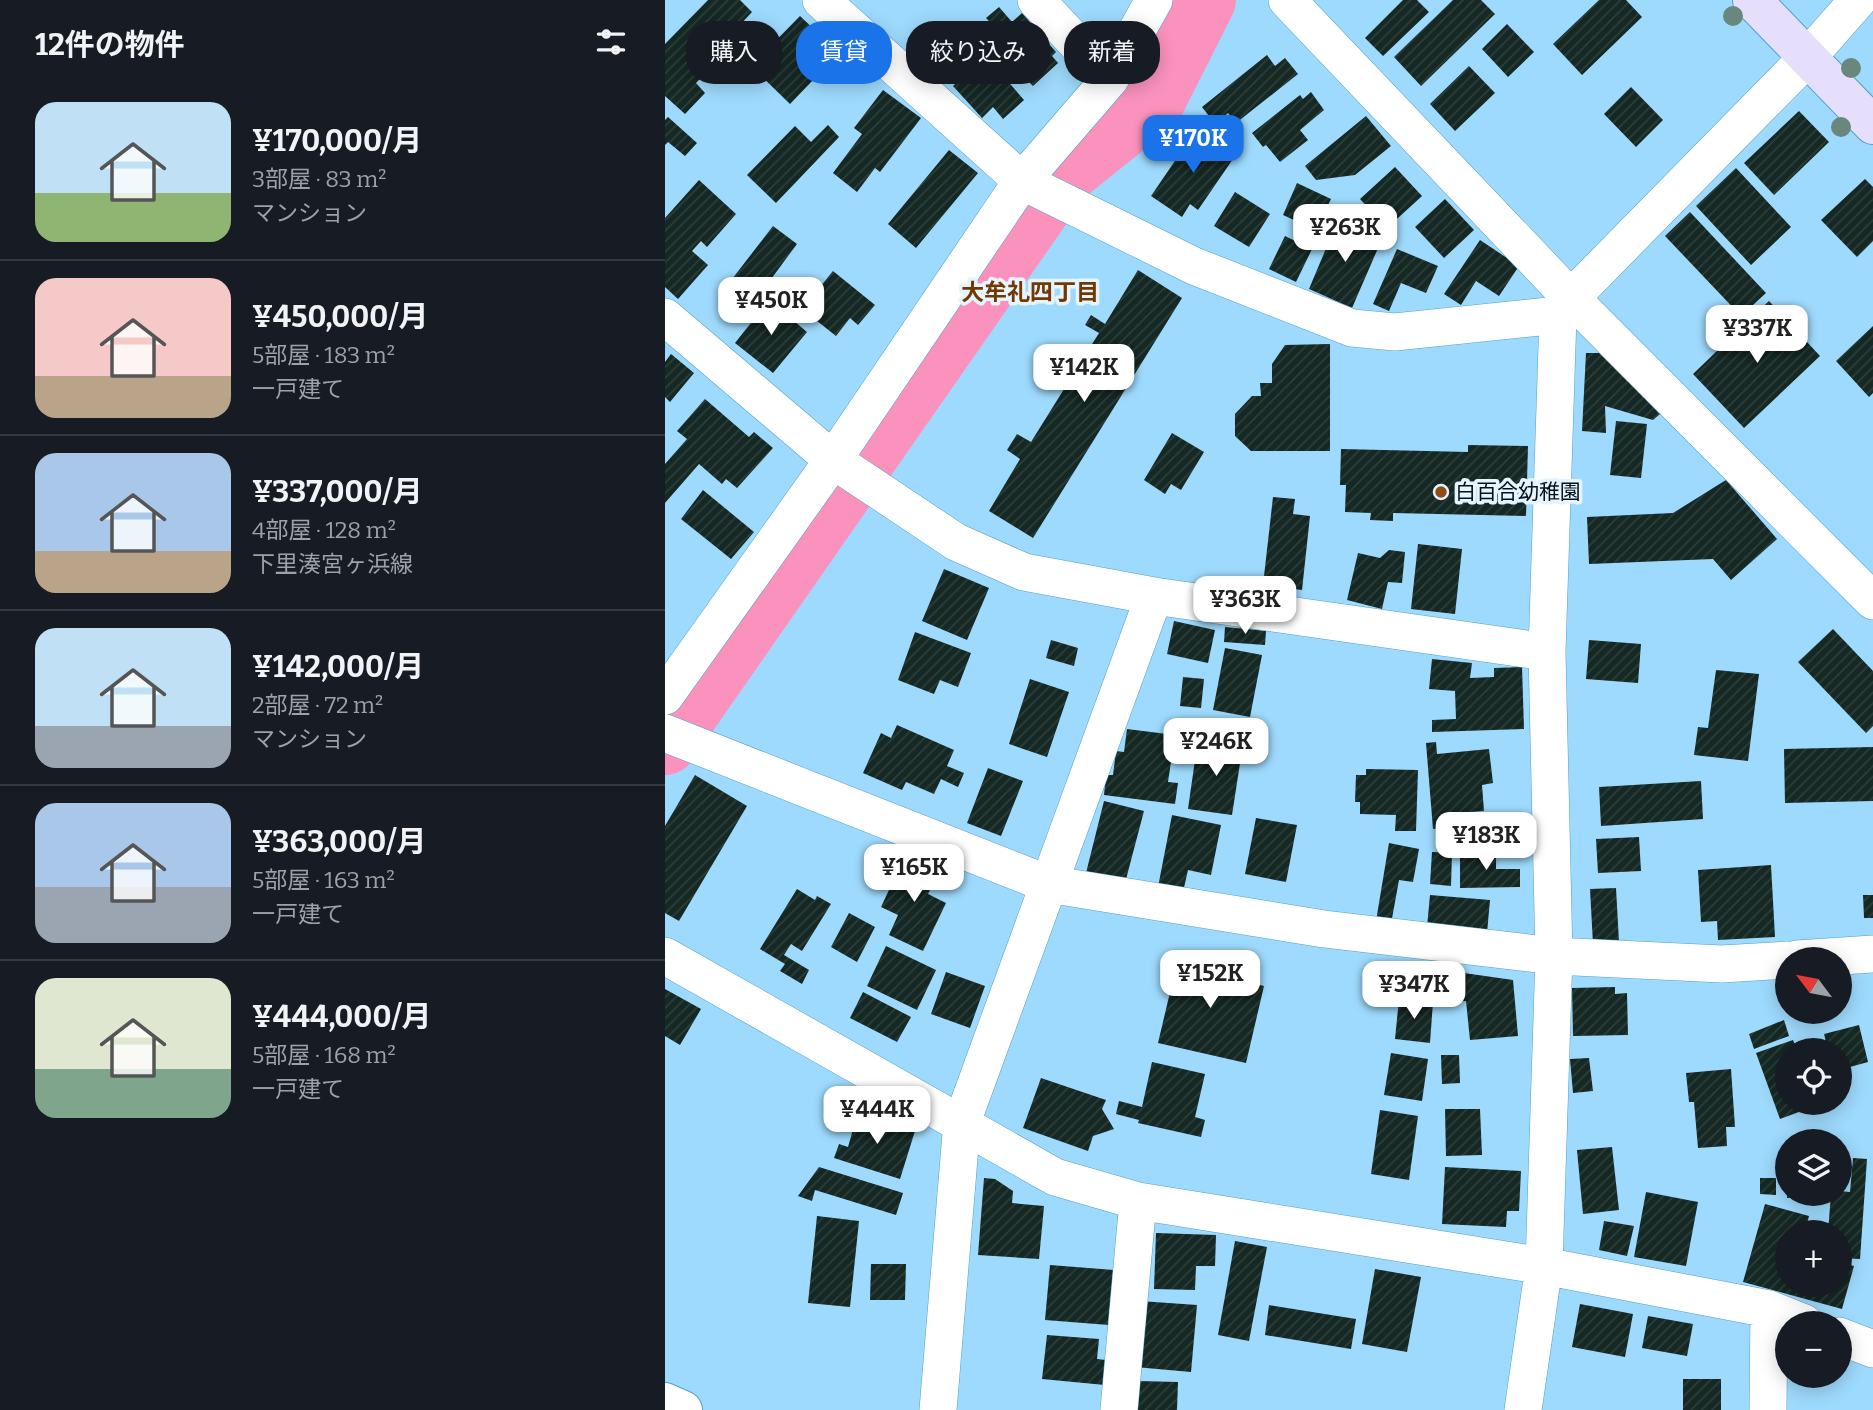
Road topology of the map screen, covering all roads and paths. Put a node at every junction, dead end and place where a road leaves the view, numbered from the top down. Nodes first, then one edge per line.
1 (821, 0) edge
2 (1036, 0) edge
3 (1154, 0) edge
4 (1287, 0) edge
5 (1752, 0) edge
6 (1858, 0) edge
7 (1142, 21) edge
8 (1064, 30) edge
9 (1807, 58) junction
10 (1107, 84) edge
11 (1873, 125) edge
12 (1040, 190) junction
13 (1565, 307) junction
14 (665, 317) edge
15 (846, 468) junction
16 (1154, 596) junction
17 (1873, 601) edge
18 (1547, 652) junction
19 (665, 696) edge
20 (672, 735) edge
21 (1048, 884) junction
22 (1873, 954) edge
23 (1852, 955) edge
24 (665, 956) edge
25 (1554, 956) junction
26 (1775, 961) edge
27 (962, 1122) junction
28 (1138, 1201) junction
29 (1543, 1266) junction
30 (1769, 1309) junction
31 (1775, 1311) edge
32 (1852, 1341) edge
33 (1873, 1349) edge
34 (665, 1402) edge
35 (683, 1410) edge
36 (938, 1410) edge
37 (1119, 1410) edge
38 (1523, 1410) edge
39 (1769, 1410) edge

1 - 12 street
2 - 8 street
3 - 7 street
4 - 13 street
5 - 9 main road
6 - 9 street
9 - 11 main road
9 - 13 street
10 - 12 street
12 - 13 street
12 - 15 street
13 - 17 street
13 - 18 street
14 - 15 street
15 - 16 street
15 - 19 street
16 - 18 street
16 - 21 street
18 - 25 street
20 - 21 street
21 - 25 street
21 - 27 street
22 - 23 street
24 - 27 street
25 - 26 street
25 - 29 street
27 - 28 street
27 - 36 street
28 - 29 street
28 - 37 street
29 - 30 street
29 - 38 street
30 - 31 street
30 - 39 street
32 - 33 street
34 - 35 street

